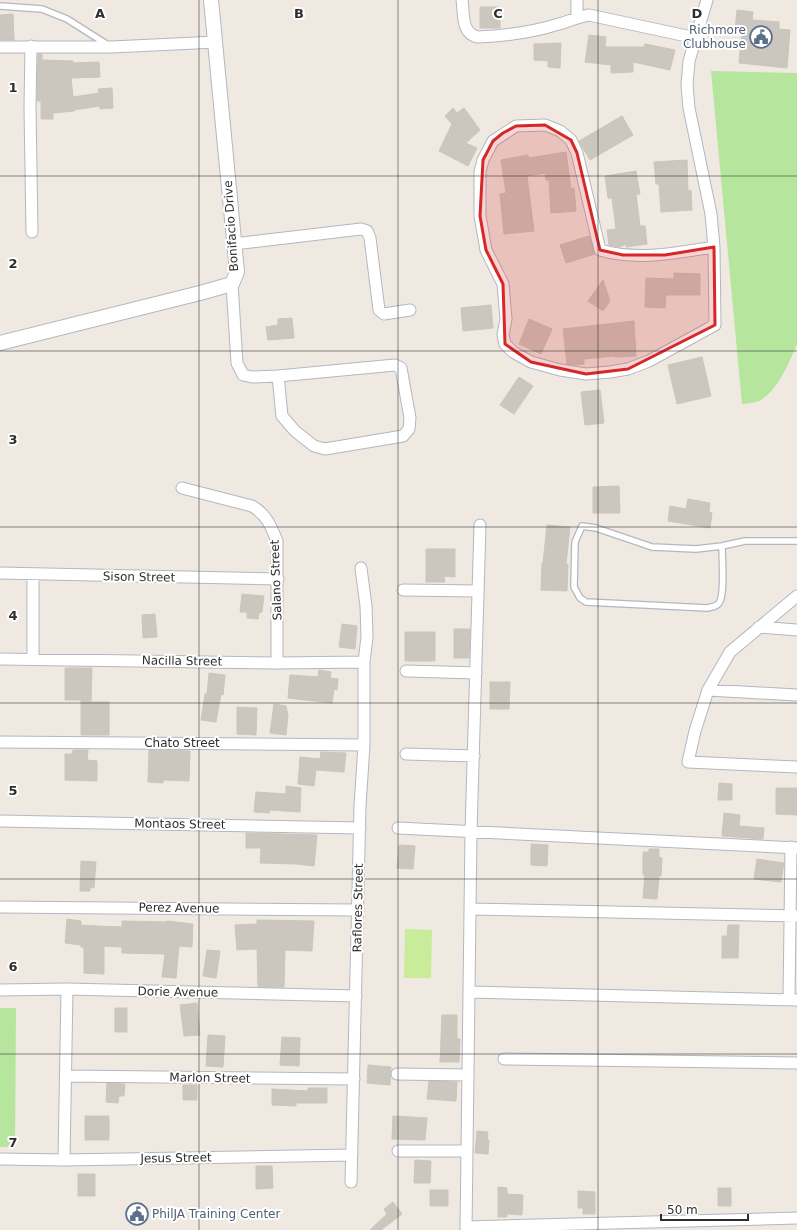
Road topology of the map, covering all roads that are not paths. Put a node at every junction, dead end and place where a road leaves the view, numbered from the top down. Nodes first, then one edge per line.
1 (211, 0) edge
2 (462, 0) edge
3 (577, 0) edge
4 (707, 0) edge
5 (0, 6) edge
6 (577, 17) junction
7 (696, 38) junction
8 (216, 42) junction
9 (31, 46) junction
10 (0, 47) edge
11 (112, 47) junction
12 (32, 232) dead end
13 (234, 244) junction
14 (714, 247) junction
15 (232, 284) junction
16 (410, 310) dead end
17 (0, 343) edge
18 (278, 376) junction
19 (182, 488) dead end
20 (480, 525) dead end
21 (797, 541) edge
22 (722, 546) junction
23 (361, 568) dead end
24 (0, 573) edge
25 (33, 575) junction
26 (278, 579) junction
27 (403, 590) dead end
28 (478, 591) junction
29 (797, 596) edge
30 (758, 627) junction
31 (797, 630) edge
32 (0, 659) edge
33 (33, 659) junction
34 (364, 662) junction
35 (277, 663) junction
36 (406, 671) dead end
37 (476, 673) junction
38 (708, 690) junction
39 (797, 695) edge
40 (0, 742) edge
41 (364, 745) junction
42 (406, 754) dead end
43 (474, 756) junction
44 (797, 767) edge
45 (0, 821) edge
46 (360, 828) junction
47 (398, 828) dead end
48 (471, 832) junction
49 (794, 847) edge
50 (0, 907) edge
51 (470, 909) junction
52 (358, 910) junction
53 (794, 916) edge
54 (67, 989) junction
55 (0, 990) edge
56 (469, 992) junction
57 (356, 996) junction
58 (793, 1000) edge
59 (504, 1059) dead end
60 (797, 1063) edge
61 (396, 1074) dead end
62 (468, 1075) junction
63 (66, 1076) junction
64 (354, 1079) junction
65 (398, 1151) dead end
66 (467, 1151) junction
67 (352, 1155) junction
68 (0, 1160) edge
69 (64, 1160) junction
70 (351, 1182) dead end
71 (797, 1218) edge
72 (466, 1229) edge

1 - 8 street, Bonifacio Drive
2 - 6 street
3 - 6 street
4 - 7 street
5 - 11 lane
6 - 7 street
7 - 14 street
8 - 11 street
8 - 13 street, Bonifacio Drive
9 - 10 street
9 - 11 street
9 - 12 street
13 - 15 street, Bonifacio Drive
13 - 16 street
14 - 14 street
15 - 17 street, Bonifacio Drive
15 - 18 street
18 - 18 street
19 - 26 street, Salano Street
20 - 28 street
21 - 22 lane
22 - 22 lane
23 - 34 street, Raflores Street
24 - 25 street, Sison Street
25 - 26 street, Sison Street
25 - 33 street
26 - 35 street, Salano Street
27 - 28 street
28 - 37 street
29 - 30 street
30 - 31 street
30 - 38 street
32 - 33 street, Nacilla Street
33 - 35 street, Nacilla Street
34 - 35 street, Nacilla Street
34 - 41 street, Raflores Street
36 - 37 street
37 - 43 street
38 - 39 street
38 - 44 street
40 - 41 street, Chato Street
41 - 46 street, Raflores Street
42 - 43 street
43 - 48 street
45 - 46 street, Montaos Street
46 - 52 street, Raflores Street
47 - 48 street
48 - 49 street
48 - 51 street
49 - 53 street
50 - 52 street, Perez Avenue
51 - 53 street
51 - 56 street
52 - 57 street, Raflores Street
53 - 58 street
54 - 55 street, Dorie Avenue
54 - 57 street, Dorie Avenue
54 - 63 street
56 - 58 street
56 - 62 street
57 - 64 street, Raflores Street
59 - 60 street
61 - 62 street
62 - 66 street
63 - 64 street, Marlon Street
63 - 69 street
64 - 67 street, Raflores Street
65 - 66 street
66 - 72 street
67 - 69 street, Jesus Street
67 - 70 street, Raflores Street
68 - 69 street, Jesus Street
71 - 72 street

